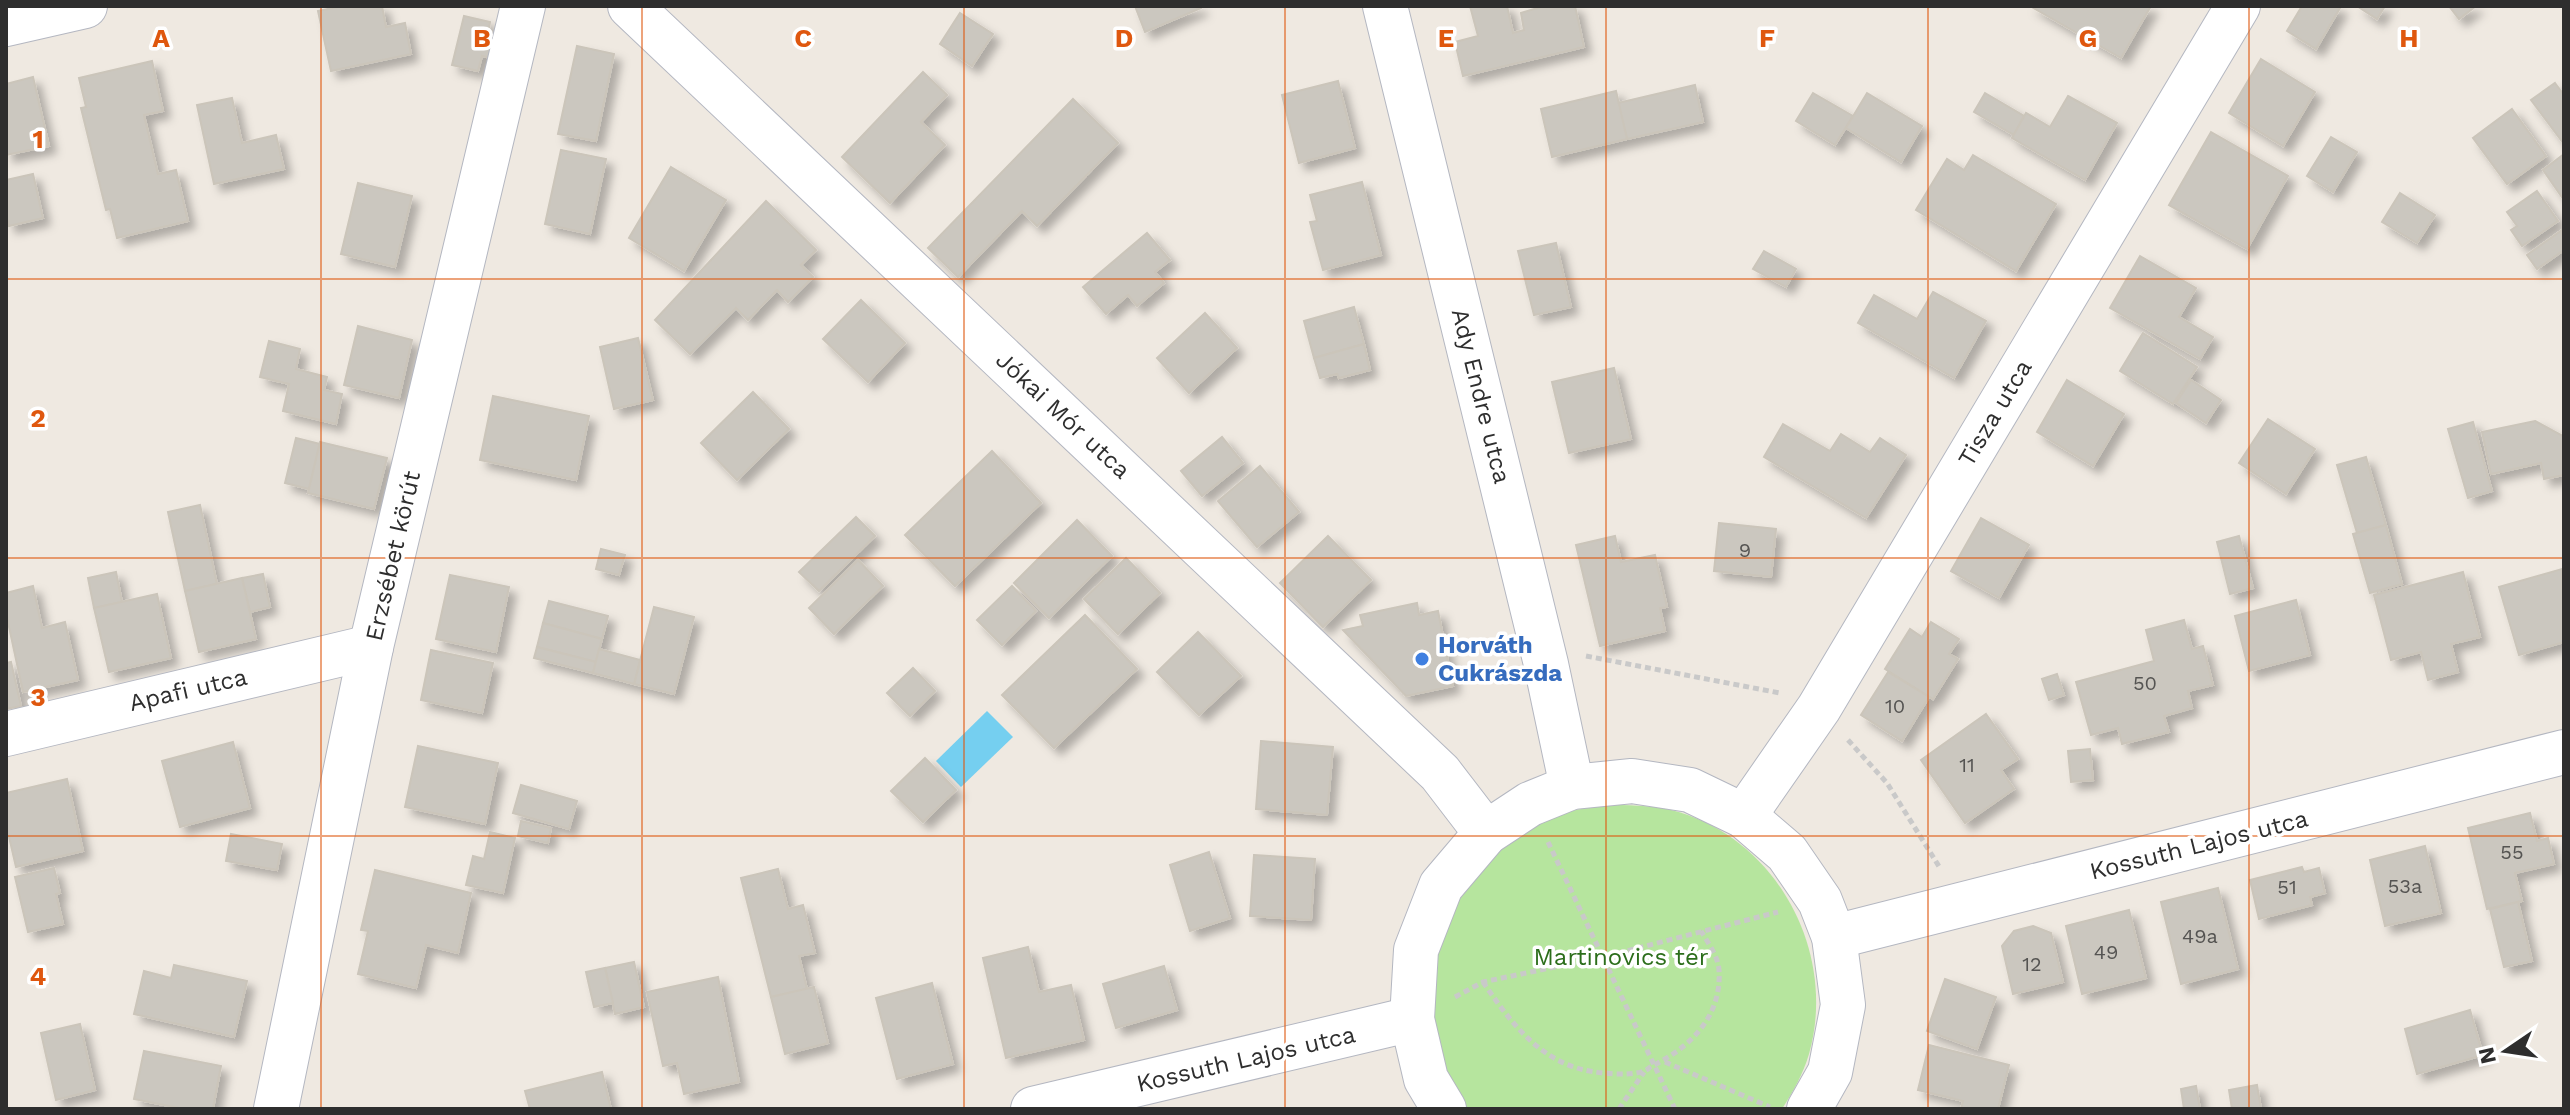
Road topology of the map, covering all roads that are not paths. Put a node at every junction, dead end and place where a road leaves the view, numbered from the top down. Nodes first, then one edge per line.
1 (85, 6) edge
2 (523, 6) edge
3 (630, 6) edge
4 (1385, 6) edge
5 (2238, 6) edge
6 (6, 24) edge
7 (371, 647) junction
8 (6, 734) edge
9 (2564, 752) edge
10 (1572, 787) junction
11 (1744, 816) junction
12 (1486, 833) junction
13 (1827, 919) junction
14 (1412, 1019) junction
15 (276, 1109) edge
16 (1033, 1109) edge
17 (1444, 1109) edge
18 (1809, 1109) edge

1 - 6 street
2 - 7 street, Erzsébet körút
3 - 12 street, Jókai Mór utca
4 - 10 street, Ady Endre utca
5 - 11 street, Tisza utca
7 - 8 street, Apafi utca
7 - 15 street, Erzsébet körút
9 - 13 street, Kossuth Lajos utca
10 - 11 street
10 - 12 street
11 - 13 street
12 - 14 street
13 - 18 street
14 - 16 street, Kossuth Lajos utca
14 - 17 street

